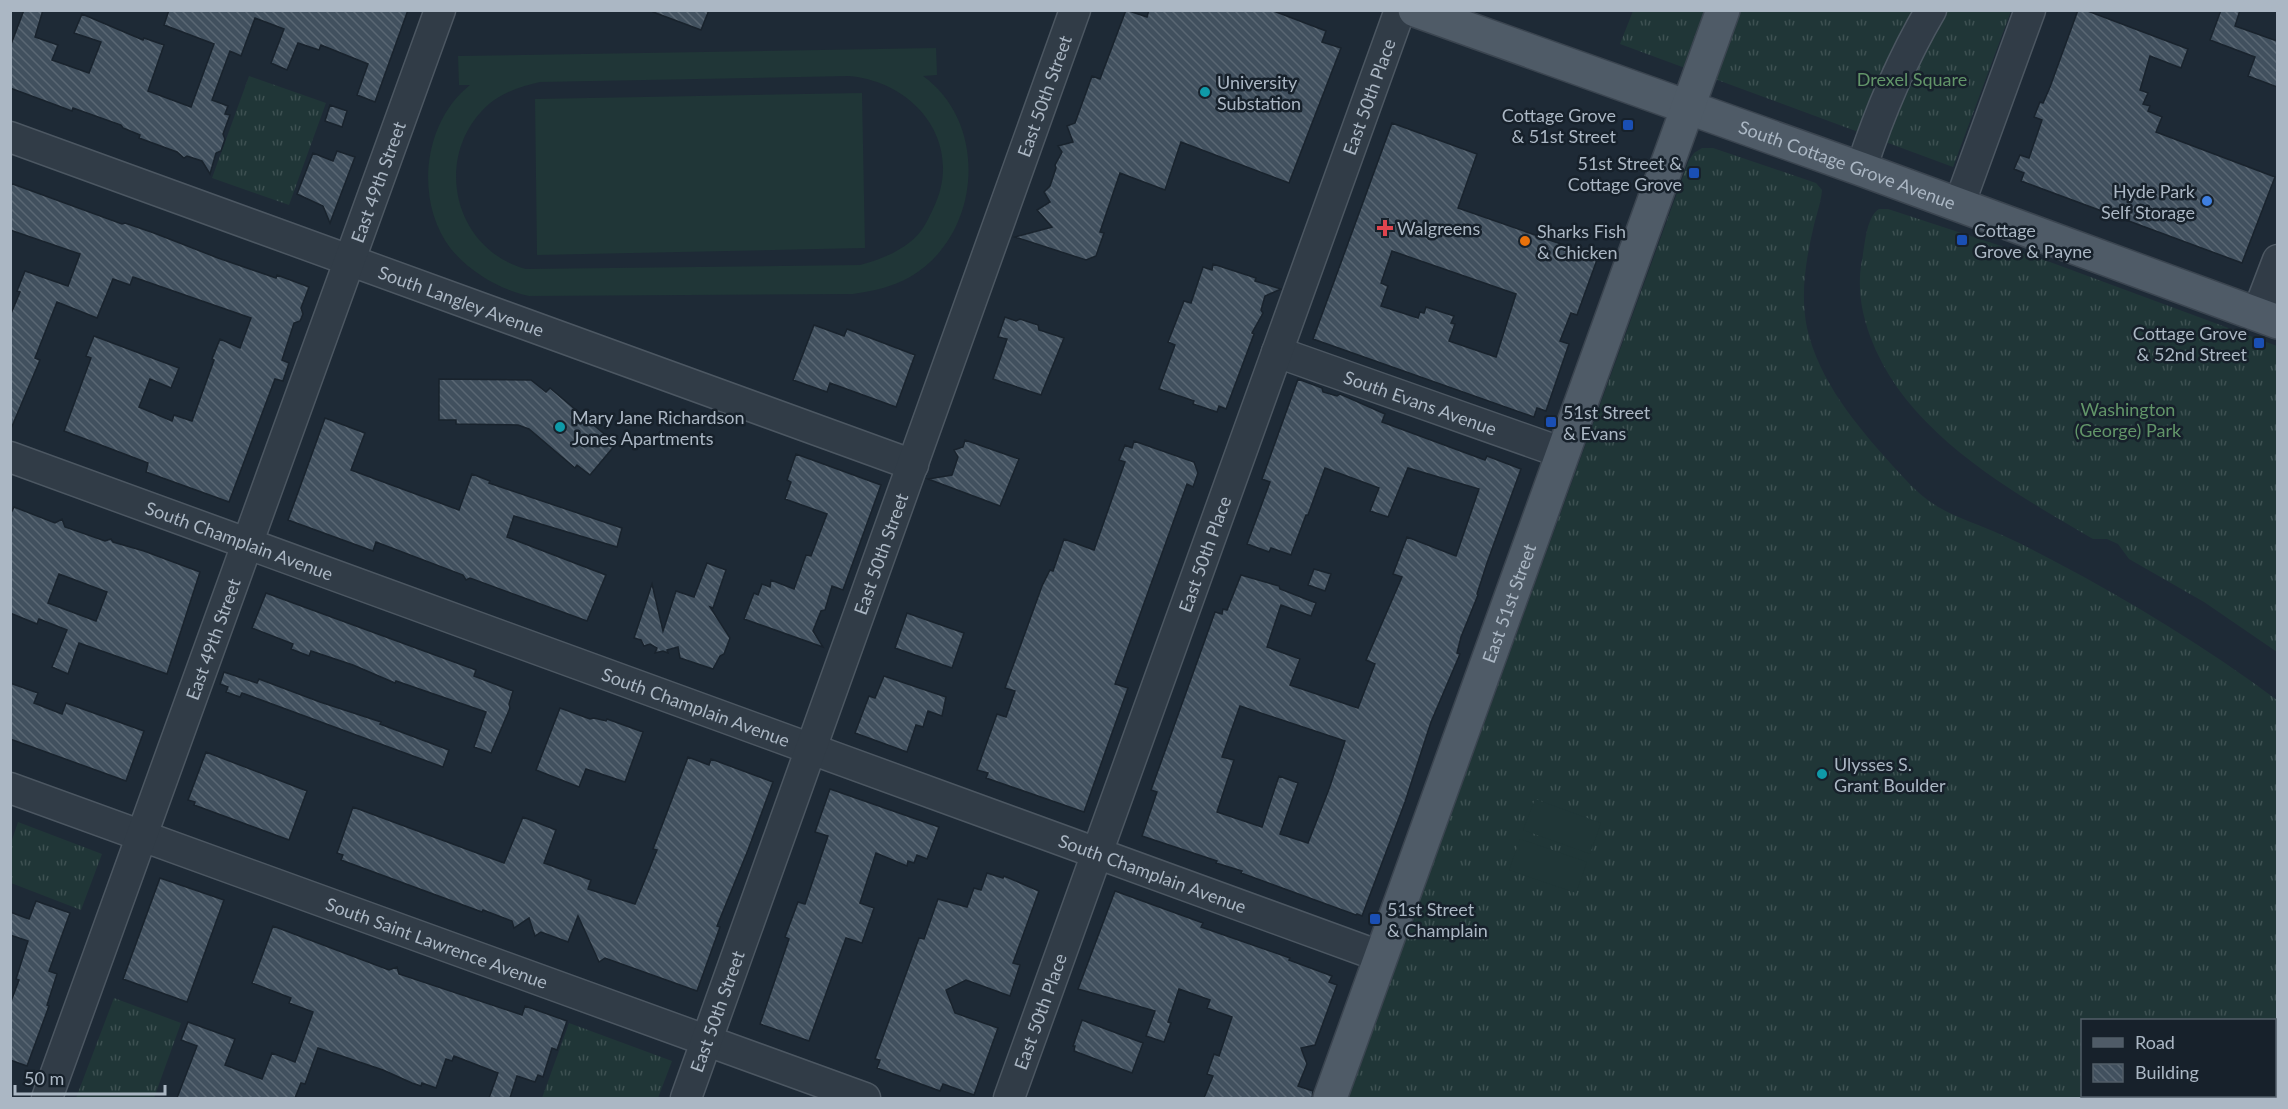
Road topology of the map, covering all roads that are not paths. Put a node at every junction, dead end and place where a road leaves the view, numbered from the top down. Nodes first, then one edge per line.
1 (440, 10) edge
2 (1076, 10) edge
3 (1400, 10) edge
4 (1415, 10) edge
5 (1723, 10) edge
6 (1931, 10) edge
7 (2030, 10) edge
8 (1687, 108) junction
9 (10, 136) edge
10 (1861, 169) junction
11 (1959, 206) junction
12 (350, 260) junction
13 (2277, 260) edge
14 (2267, 318) edge
15 (1277, 352) junction
16 (1563, 453) junction
17 (10, 458) edge
18 (913, 465) junction
19 (248, 544) junction
20 (811, 749) junction
21 (10, 788) edge
22 (142, 836) junction
23 (1097, 853) junction
24 (1382, 957) junction
25 (707, 1041) junction
26 (47, 1098) edge
27 (686, 1098) edge
28 (865, 1098) edge
29 (1009, 1098) edge
30 (1330, 1098) edge

1 - 12 street, East 49th Street
2 - 18 street, East 50th Street
3 - 15 street, East 50th Place
4 - 8 main road, South Cottage Grove Avenue
5 - 8 main road, East 51st Street
6 - 10 street
7 - 11 street
8 - 10 main road, South Cottage Grove Avenue
8 - 16 main road, East 51st Street
9 - 12 street, South Langley Avenue
10 - 11 main road, South Cottage Grove Avenue
11 - 14 main road, South Cottage Grove Avenue
12 - 18 street, South Langley Avenue
12 - 19 street, East 49th Street
13 - 14 street
15 - 16 street, South Evans Avenue
15 - 23 street, East 50th Place
16 - 24 main road, East 51st Street
17 - 19 street, South Champlain Avenue
18 - 20 street, East 50th Street
19 - 20 street, South Champlain Avenue
19 - 22 street, East 49th Street
20 - 23 street, South Champlain Avenue
20 - 25 street, East 50th Street
21 - 22 street, South Saint Lawrence Avenue
22 - 25 street, South Saint Lawrence Avenue
22 - 26 street, East 49th Street
23 - 24 street, South Champlain Avenue
23 - 29 street, East 50th Place
24 - 30 main road, East 51st Street
25 - 27 street, East 50th Street
25 - 28 street, South Saint Lawrence Avenue

